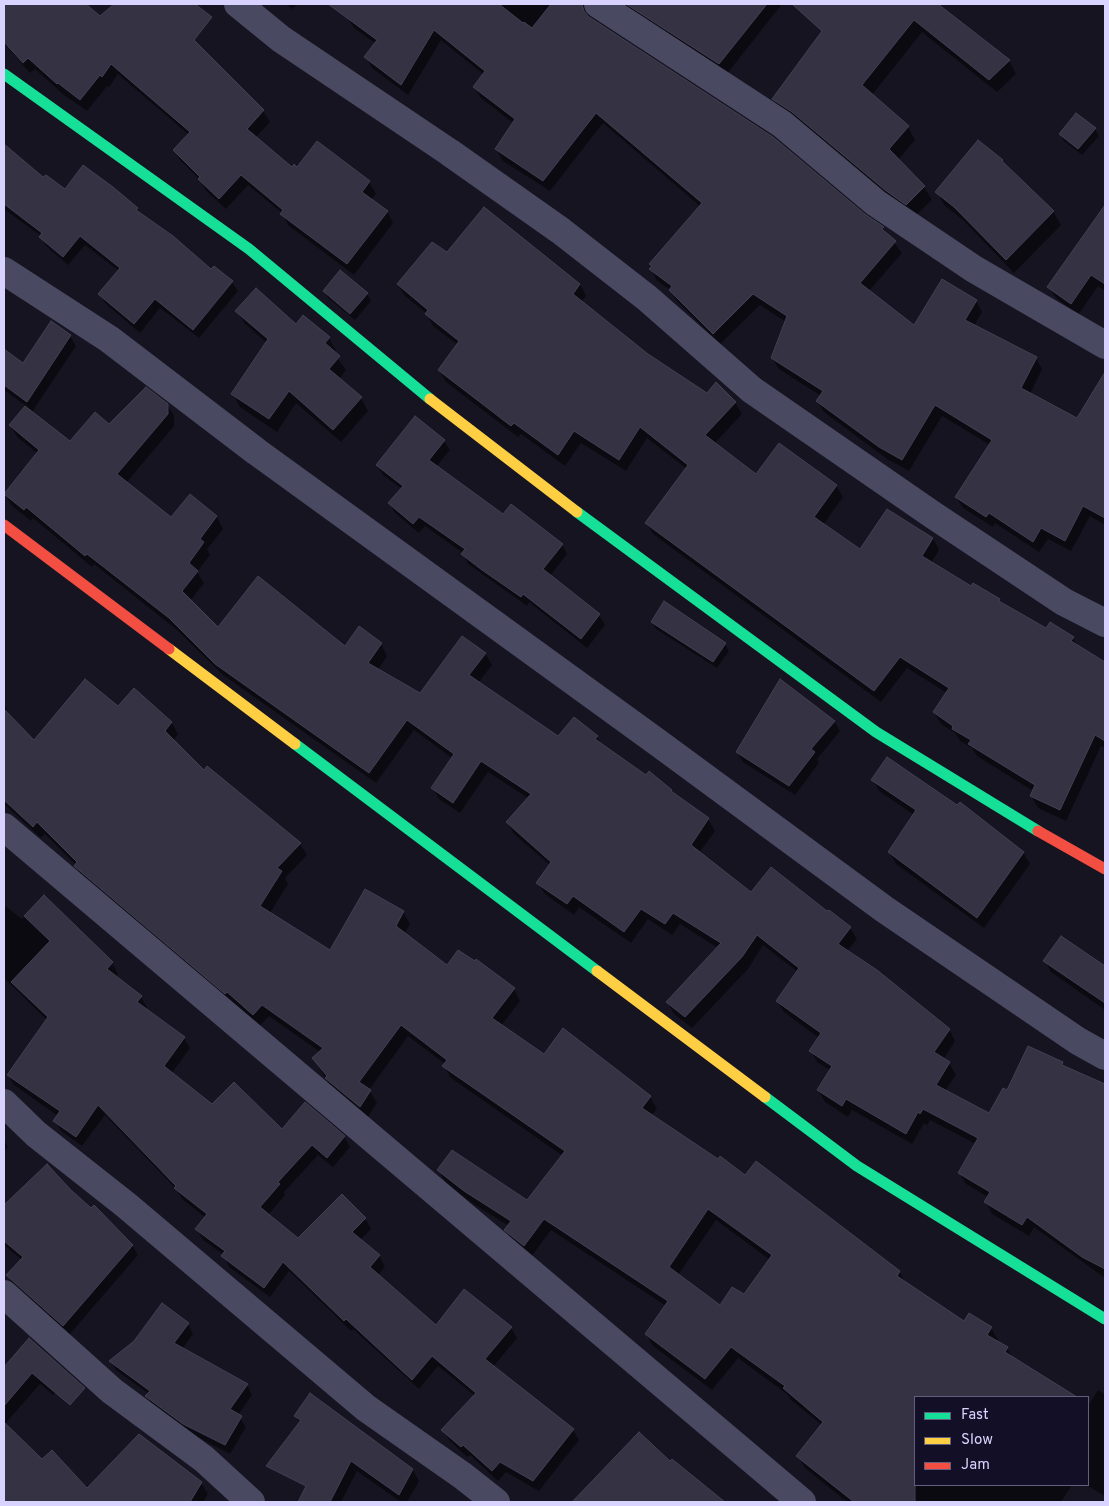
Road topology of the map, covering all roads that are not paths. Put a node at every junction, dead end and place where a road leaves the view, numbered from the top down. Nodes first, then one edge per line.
1 (238, 4) edge
2 (598, 4) edge
3 (4, 74) edge
4 (4, 271) edge
5 (1105, 345) edge
6 (4, 525) edge
7 (1105, 623) edge
8 (4, 827) edge
9 (1105, 869) edge
10 (1105, 1056) edge
11 (4, 1103) edge
12 (4, 1294) edge
13 (1105, 1319) edge
14 (251, 1502) edge
15 (496, 1502) edge
16 (802, 1502) edge

1 - 7 street
2 - 5 street
3 - 9 street
4 - 10 street
6 - 13 street
8 - 16 street
11 - 15 street
12 - 14 street

